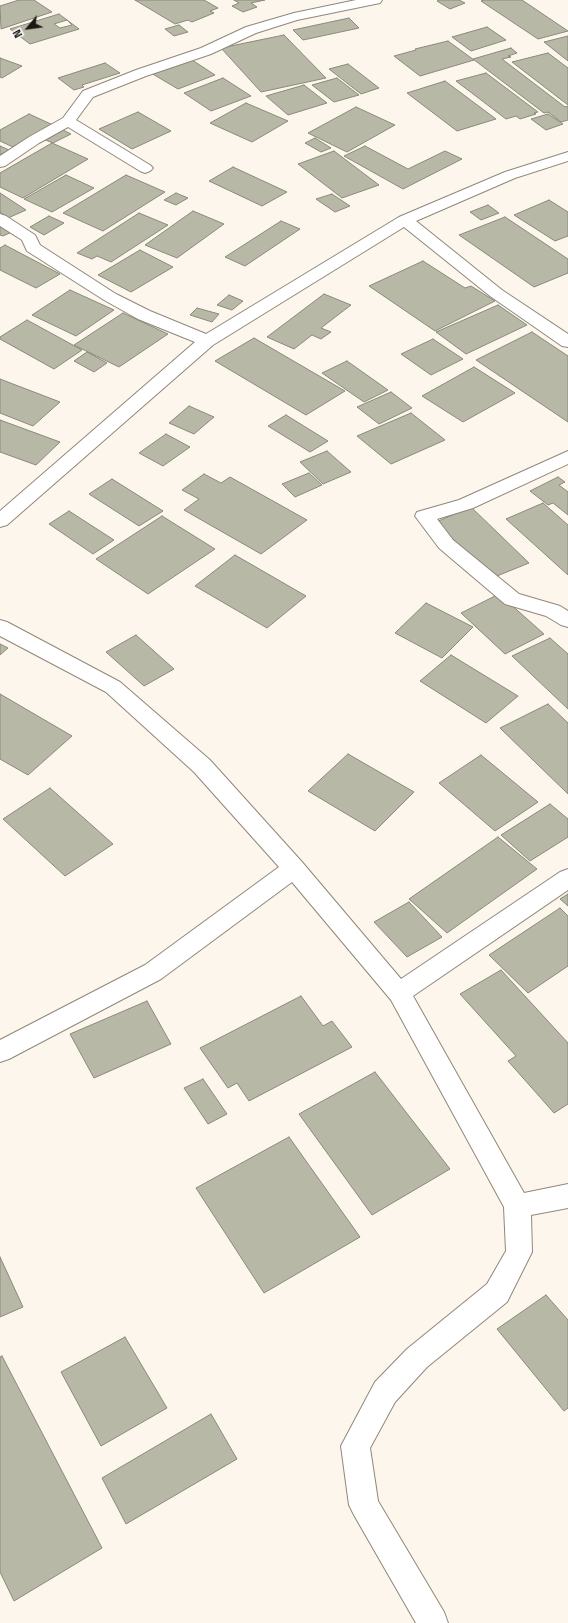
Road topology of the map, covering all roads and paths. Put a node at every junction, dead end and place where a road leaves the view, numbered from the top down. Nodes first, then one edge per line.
1 (375, 0) edge
2 (68, 121) junction
3 (568, 156) edge
4 (0, 164) edge
5 (145, 168) dead end
6 (0, 219) edge
7 (405, 220) junction
8 (207, 340) junction
9 (568, 342) edge
10 (568, 457) edge
11 (0, 521) edge
12 (568, 620) edge
13 (0, 627) edge
14 (294, 868) junction
15 (568, 878) edge
16 (399, 993) junction
17 (0, 1052) edge
18 (568, 1196) edge
19 (517, 1206) junction
20 (433, 1623) edge

1 - 2 street
2 - 4 street
2 - 5 street
3 - 7 street
6 - 8 street
7 - 8 street
7 - 9 street
8 - 11 street
10 - 12 street
13 - 14 street
14 - 16 street
14 - 17 street
15 - 16 street
16 - 19 street
18 - 19 street
19 - 20 street

